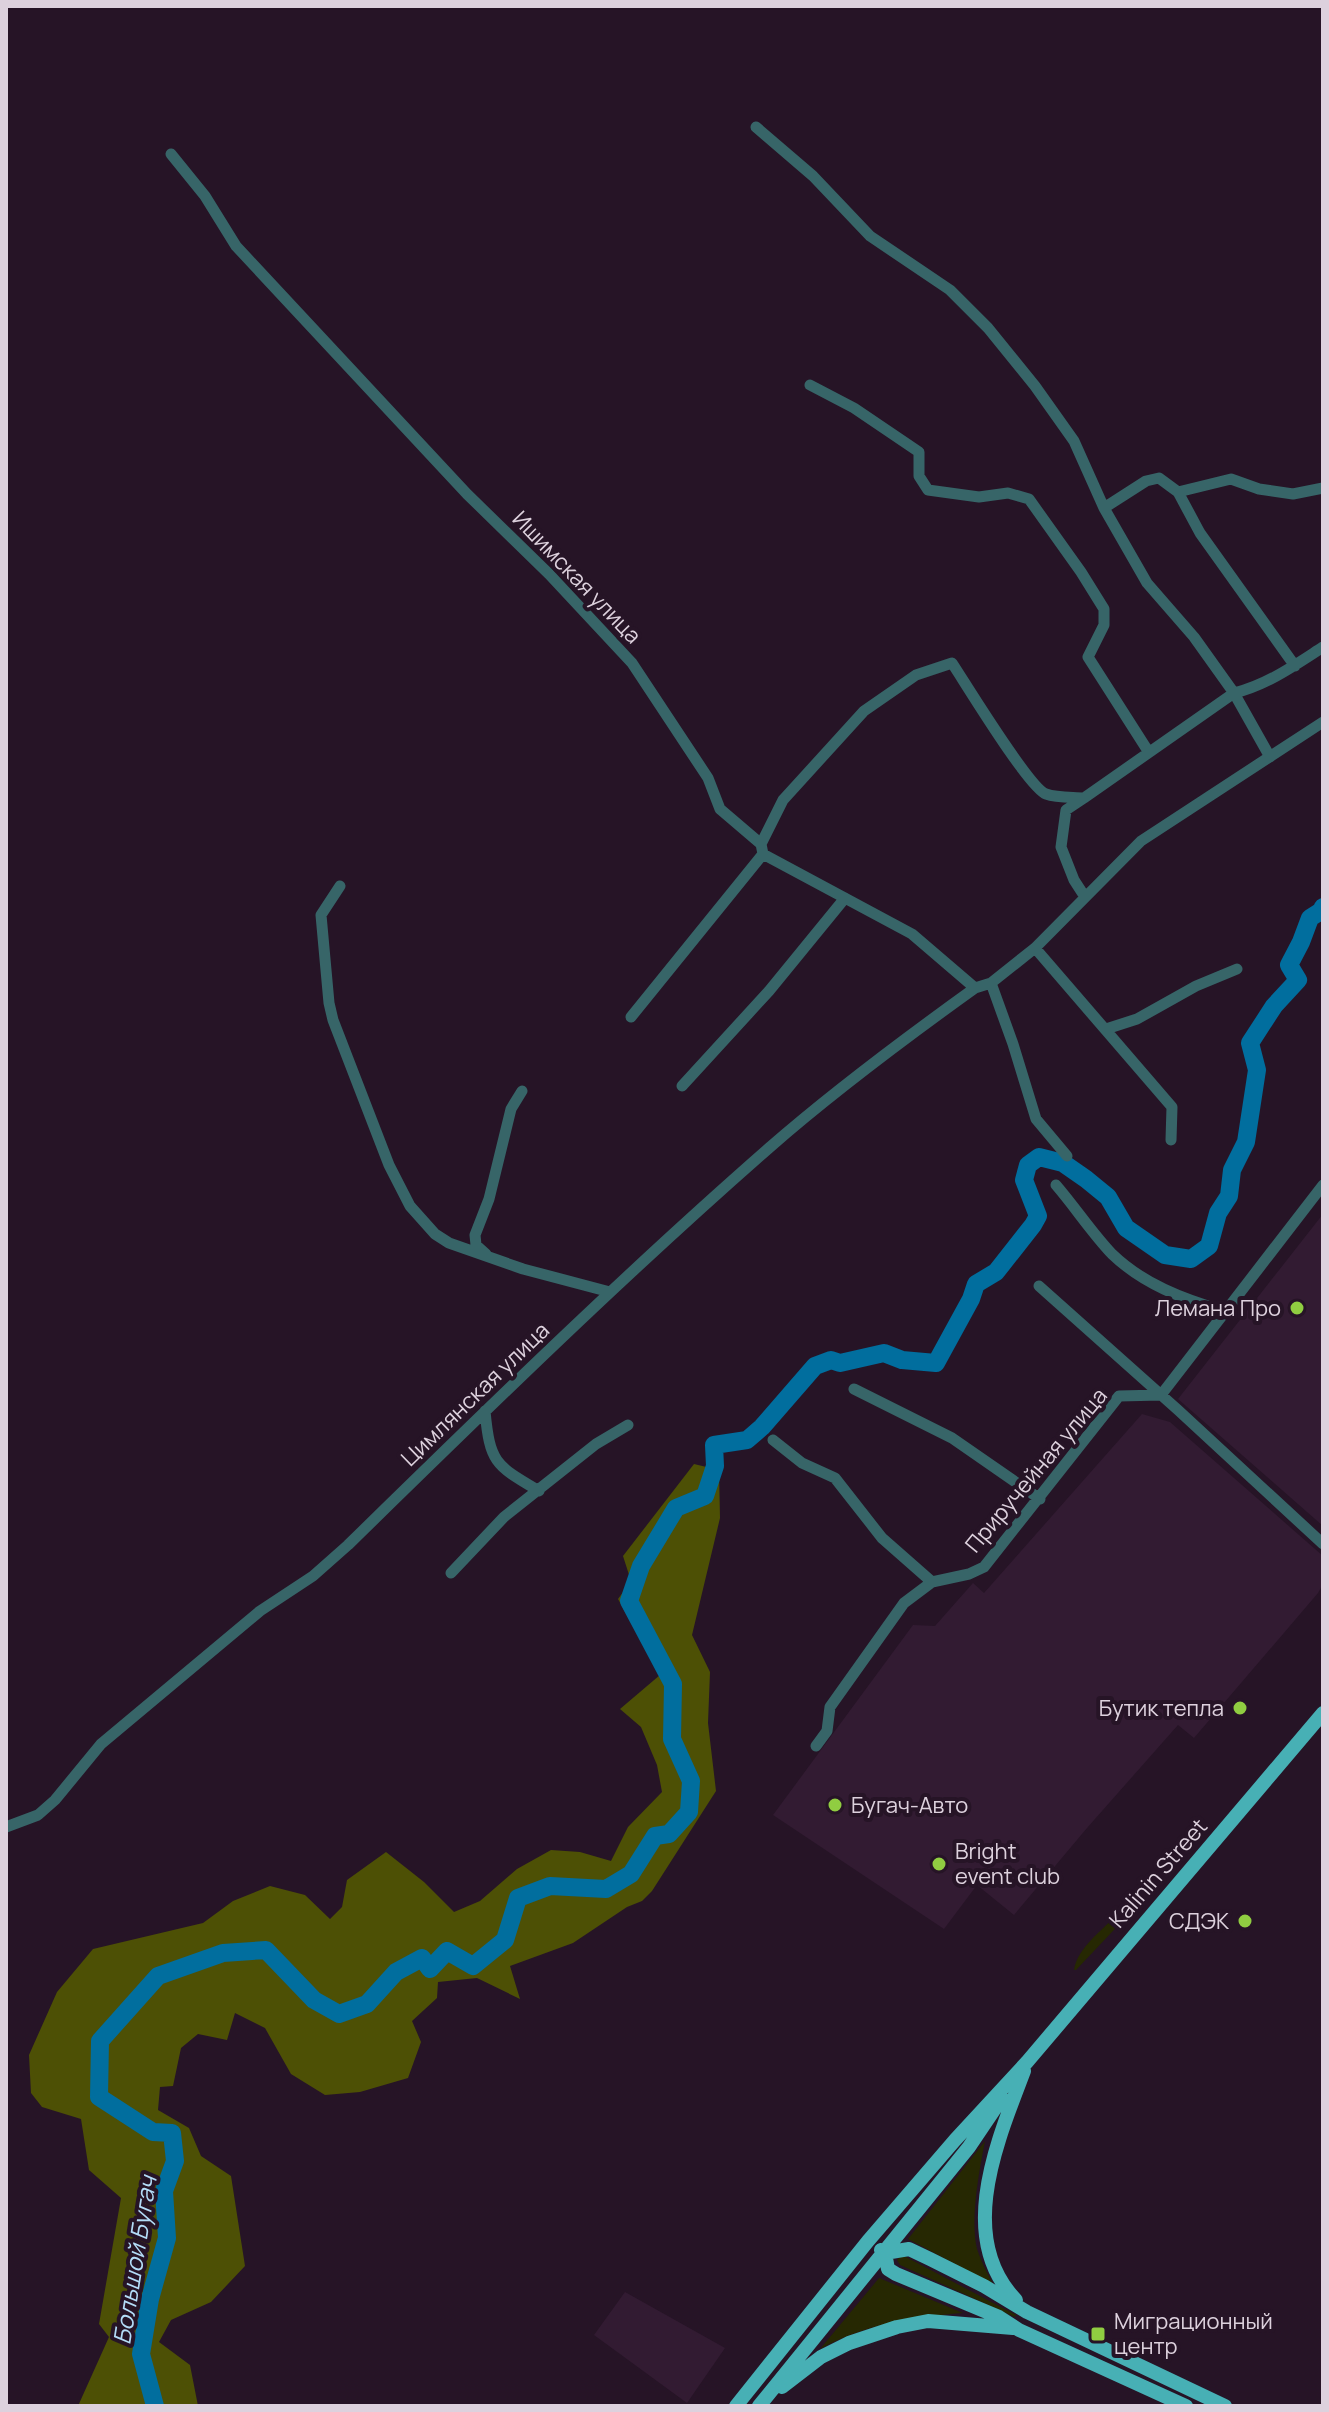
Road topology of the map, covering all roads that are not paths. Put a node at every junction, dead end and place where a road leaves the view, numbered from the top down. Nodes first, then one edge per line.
1 (756, 127) dead end
2 (171, 154) dead end
3 (810, 385) dead end
4 (1323, 488) edge
5 (1178, 492) junction
6 (1104, 508) junction
7 (1323, 647) edge
8 (1295, 666) junction
9 (1234, 693) junction
10 (1323, 722) edge
11 (1148, 751) junction
12 (1270, 757) junction
13 (1084, 798) junction
14 (762, 849) junction
15 (340, 886) dead end
16 (1085, 897) junction
17 (845, 898) junction
18 (1035, 948) junction
19 (1237, 969) dead end
20 (991, 983) junction
21 (975, 988) junction
22 (631, 1017) dead end
23 (1106, 1029) junction
24 (682, 1086) dead end
25 (522, 1091) dead end
26 (1171, 1140) dead end
27 (1067, 1156) dead end
28 (1056, 1185) dead end
29 (1323, 1185) edge
30 (490, 1258) junction
31 (1039, 1286) dead end
32 (610, 1292) junction
33 (1224, 1311) junction
34 (854, 1389) dead end
35 (1161, 1395) junction
36 (485, 1411) junction
37 (628, 1425) dead end
38 (773, 1440) dead end
39 (539, 1491) junction
40 (1040, 1499) junction
41 (1323, 1544) edge
42 (451, 1573) dead end
43 (932, 1582) junction
44 (1323, 1713) edge
45 (816, 1746) dead end
46 (6, 1827) edge
47 (1027, 2062) junction
48 (868, 2241) junction
49 (885, 2253) junction
50 (1027, 2312) junction
51 (1019, 2330) junction
52 (761, 2404) edge
53 (736, 2406) edge
54 (1186, 2406) edge
55 (1225, 2406) edge

1 - 6 street
2 - 14 street, Ишимская улица
3 - 11 street
4 - 5 street
5 - 6 street
5 - 8 street
6 - 9 street
7 - 8 street
8 - 9 street
9 - 11 street
9 - 12 street
10 - 12 street
11 - 13 street
12 - 16 street
13 - 14 street
13 - 16 street
14 - 17 street, Ишимская улица
14 - 22 street
15 - 30 street
16 - 18 street
17 - 21 street, Ишимская улица
17 - 24 street
18 - 20 street
18 - 23 street
19 - 23 street
20 - 21 street, Цимлянская улица
20 - 27 street
21 - 32 street, Цимлянская улица
23 - 26 street
25 - 30 street
28 - 33 street
29 - 33 street
30 - 32 street
31 - 35 street
32 - 36 street, Цимлянская улица
33 - 35 street
34 - 40 street
35 - 40 street, Приручейная улица
35 - 41 street
36 - 39 street
36 - 46 street, Цимлянская улица
37 - 39 street
38 - 43 street
39 - 42 street
40 - 43 street, Приручейная улица
43 - 45 street, Приручейная улица
44 - 47 main road, Kalinin Street
47 - 48 main road, Kalinin Street
47 - 49 main road, Kalinin Street
47 - 50 main road
48 - 49 main road
48 - 53 main road, Kalinin Street
49 - 50 main road
49 - 51 main road
49 - 52 main road, Kalinin Street
50 - 55 main road
51 - 52 main road
51 - 54 main road

